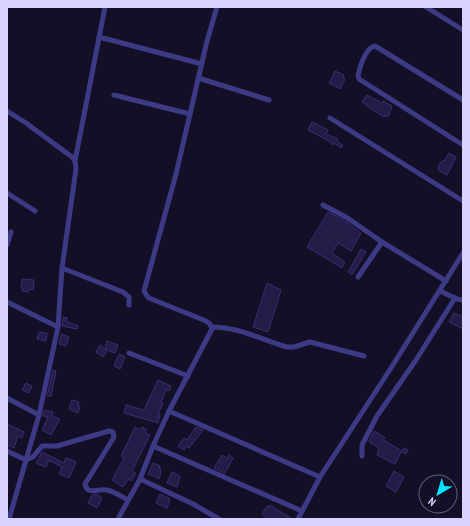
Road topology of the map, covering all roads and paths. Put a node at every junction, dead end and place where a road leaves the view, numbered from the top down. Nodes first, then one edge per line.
1 (105, 7) edge
2 (217, 7) edge
3 (426, 7) edge
4 (463, 30) edge
5 (99, 37) junction
6 (202, 64) junction
7 (198, 78) junction
8 (114, 95) dead end
9 (269, 100) dead end
10 (463, 100) edge
11 (7, 111) edge
12 (190, 114) junction
13 (330, 118) dead end
14 (463, 145) edge
15 (75, 161) junction
16 (7, 193) edge
17 (463, 201) edge
18 (323, 205) dead end
19 (35, 211) dead end
20 (11, 232) dead end
21 (382, 242) junction
22 (7, 245) edge
23 (463, 253) edge
24 (62, 268) junction
25 (358, 277) dead end
26 (446, 281) junction
27 (440, 291) junction
28 (454, 298) junction
29 (463, 300) edge
30 (7, 302) edge
31 (129, 305) dead end
32 (58, 327) junction
33 (212, 327) junction
34 (129, 353) dead end
35 (364, 356) dead end
36 (188, 376) junction
37 (7, 398) edge
38 (169, 411) junction
39 (40, 415) junction
40 (153, 446) junction
41 (7, 451) edge
42 (362, 456) dead end
43 (26, 460) junction
44 (320, 477) junction
45 (140, 479) junction
46 (128, 500) junction
47 (302, 511) junction
48 (10, 519) edge
49 (118, 519) edge
50 (219, 519) edge
51 (298, 519) edge

1 - 5 street
2 - 6 street
3 - 4 street
5 - 6 street
5 - 15 street
6 - 7 street
7 - 9 street
7 - 12 street
8 - 12 street
10 - 14 street
11 - 15 street
12 - 33 street
13 - 17 street
15 - 24 street
16 - 19 street
18 - 21 street
20 - 22 street
21 - 25 street
21 - 26 street
23 - 26 street
24 - 31 street
24 - 32 street
26 - 27 street
27 - 28 street
27 - 44 street
28 - 29 street
28 - 42 street
30 - 32 street
32 - 39 street
33 - 35 street
33 - 36 street
34 - 36 street
36 - 38 street
37 - 39 street
38 - 40 street
38 - 44 street
39 - 43 street
40 - 45 street
40 - 47 street
41 - 43 street
43 - 46 street
43 - 48 street
44 - 47 street
45 - 46 street
45 - 50 street
46 - 49 street
47 - 51 street

